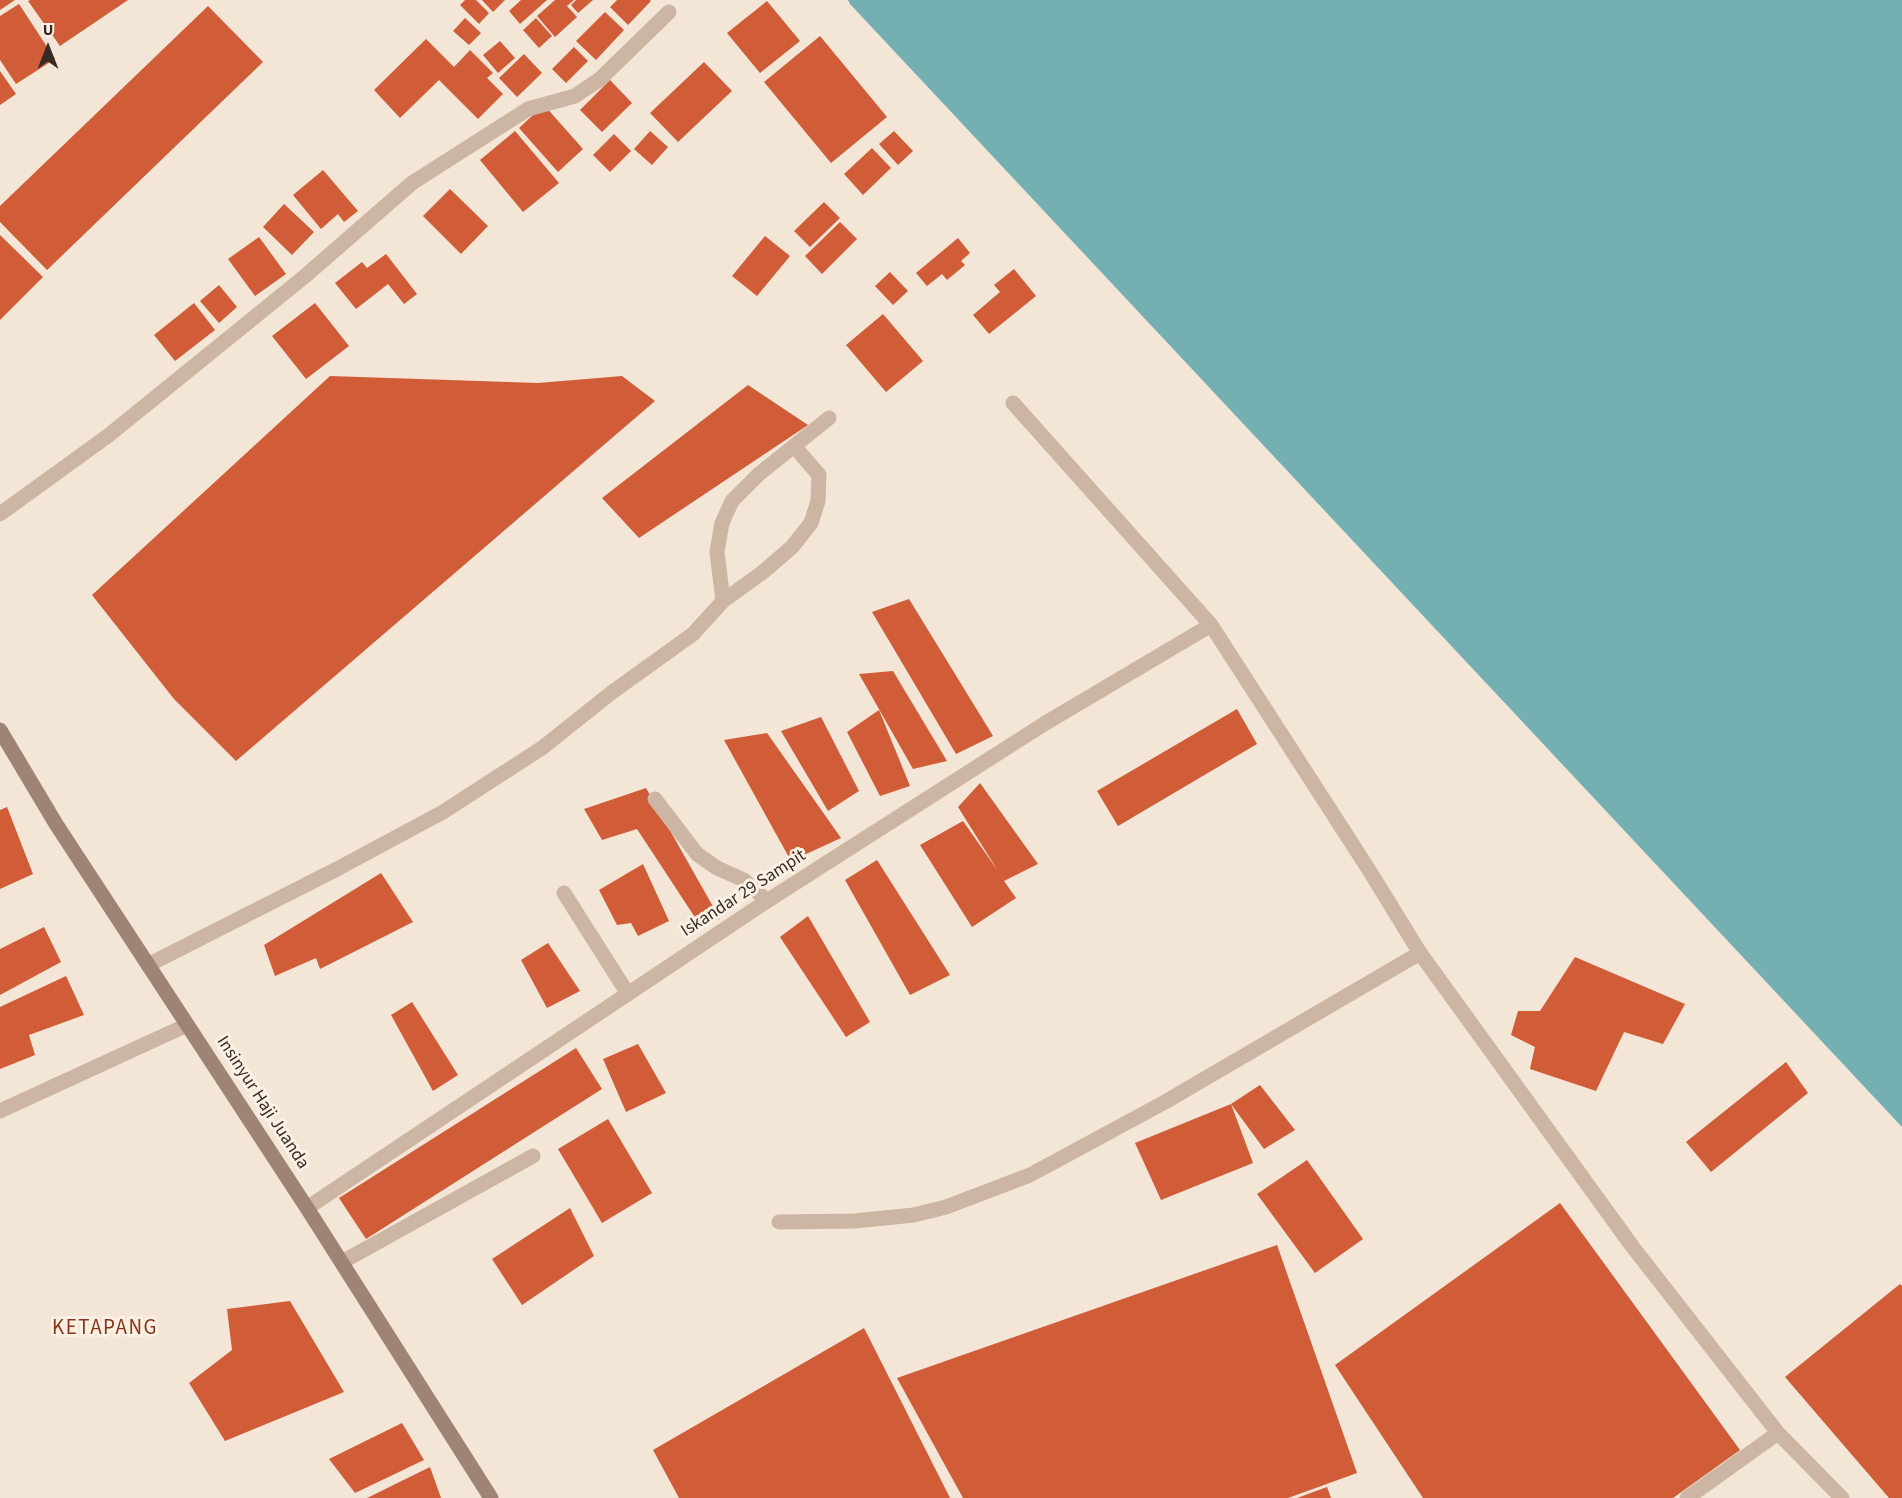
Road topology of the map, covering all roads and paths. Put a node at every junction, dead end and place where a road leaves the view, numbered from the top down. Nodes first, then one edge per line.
1 (669, 12) dead end
2 (1013, 403) dead end
3 (829, 418) dead end
4 (794, 446) junction
5 (0, 514) edge
6 (723, 601) junction
7 (1211, 625) junction
8 (0, 730) edge
9 (655, 799) dead end
10 (564, 893) dead end
11 (768, 901) junction
12 (1420, 953) junction
13 (148, 965) junction
14 (628, 994) junction
15 (187, 1025) junction
16 (0, 1112) edge
17 (533, 1156) dead end
18 (307, 1208) junction
19 (779, 1222) dead end
20 (342, 1262) junction
21 (1778, 1433) junction
22 (492, 1498) edge
23 (1687, 1498) edge
24 (1842, 1498) edge

1 - 5 street
2 - 7 street
3 - 4 street
4 - 6 street
4 - 6 street
6 - 13 street
7 - 11 street, Iskandar 29 Sampit
7 - 12 street
8 - 13 street, Insinyur Haji Juanda
9 - 11 street
10 - 14 street
11 - 14 street, Iskandar 29 Sampit
12 - 19 street
12 - 21 street
13 - 15 street, Insinyur Haji Juanda
14 - 18 street, Iskandar 29 Sampit
15 - 16 street
15 - 18 street, Insinyur Haji Juanda
17 - 20 street
18 - 20 street, Insinyur Haji Juanda
20 - 22 street, Insinyur Haji Juanda
21 - 23 street
21 - 24 street

